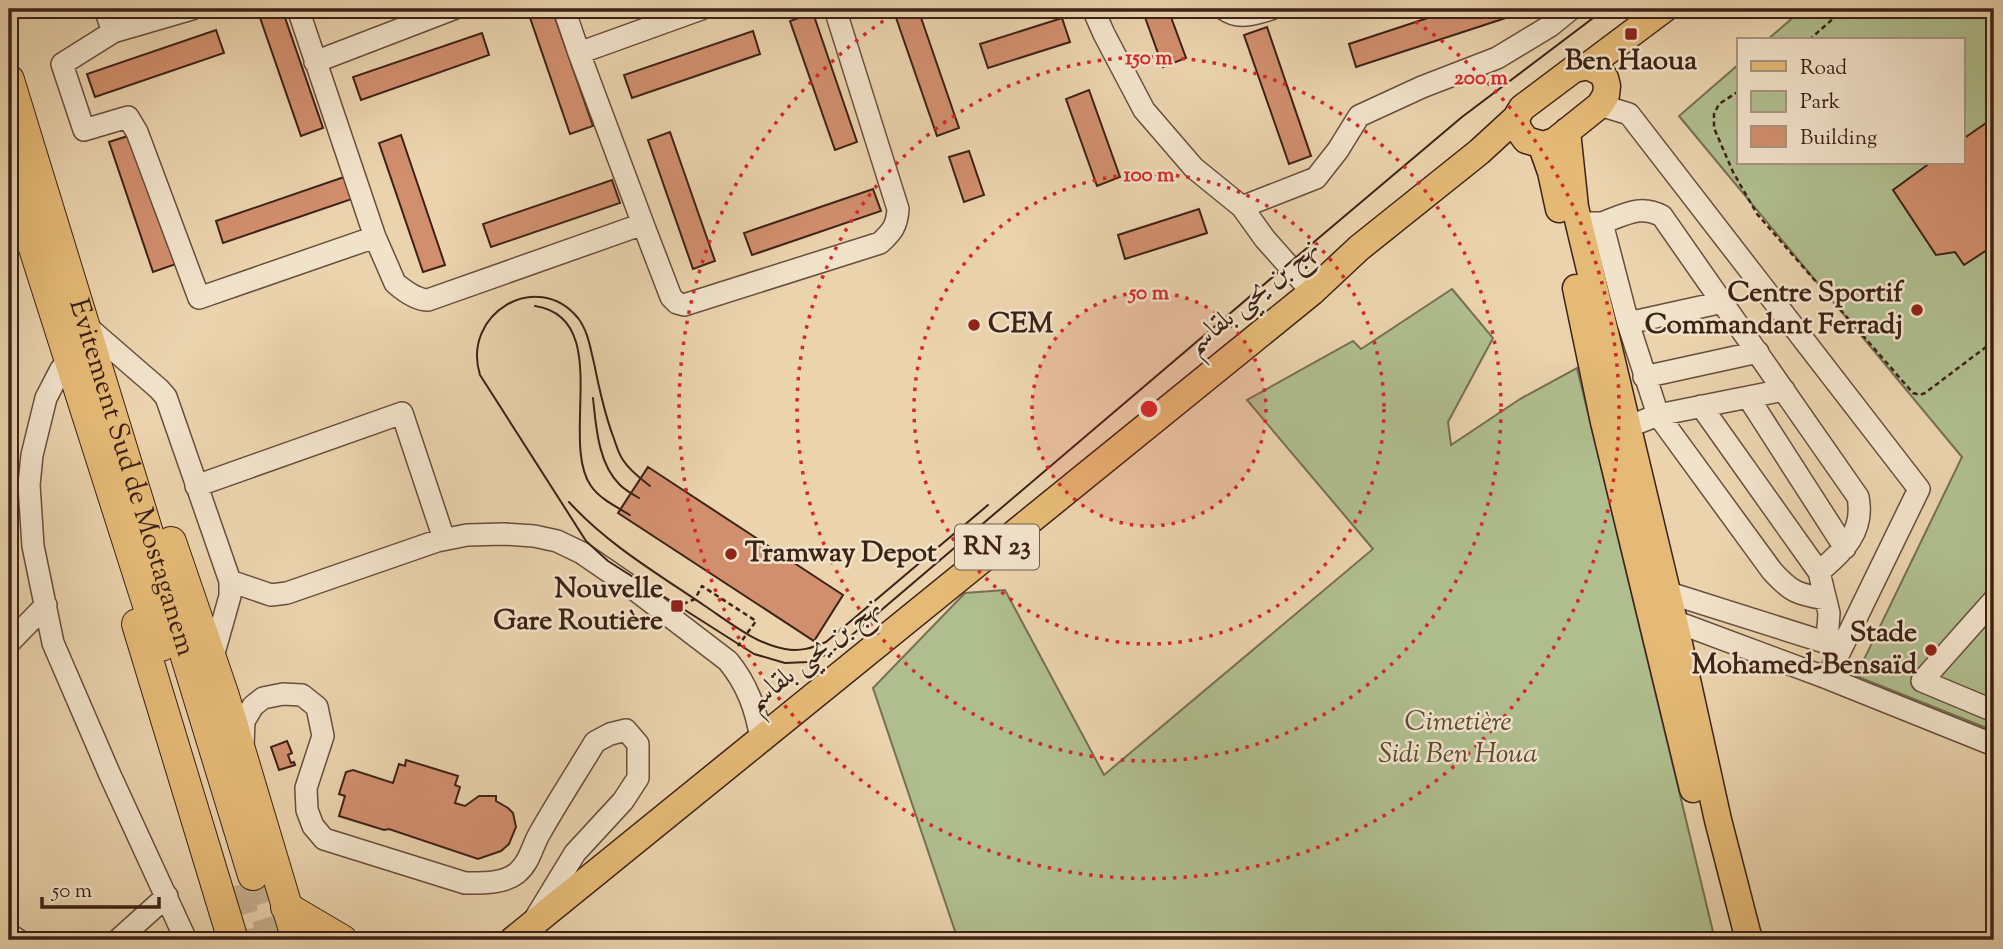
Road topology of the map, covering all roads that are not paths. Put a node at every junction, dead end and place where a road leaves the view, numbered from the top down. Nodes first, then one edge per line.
1 (105, 9) edge
2 (192, 9) edge
3 (298, 9) edge
4 (453, 9) edge
5 (564, 9) edge
6 (701, 9) edge
7 (835, 9) edge
8 (1093, 9) edge
9 (1224, 9) edge
10 (1271, 9) edge
11 (1571, 9) edge
12 (1664, 9) edge
13 (113, 32) junction
14 (1619, 43) junction
15 (579, 53) junction
16 (315, 61) junction
17 (1588, 66) junction
18 (9, 80) edge
19 (1604, 95) junction
20 (1567, 131) junction
21 (1528, 134) junction
22 (9, 170) edge
23 (1242, 207) junction
24 (1591, 223) junction
25 (643, 224) junction
26 (375, 237) junction
27 (1312, 292) junction
28 (1723, 302) junction
29 (55, 316) junction
30 (1628, 323) junction
31 (84, 324) junction
32 (1758, 352) junction
33 (61, 369) junction
34 (1644, 377) junction
35 (1784, 390) junction
36 (1748, 397) junction
37 (1702, 406) junction
38 (1658, 415) junction
39 (1628, 435) junction
40 (196, 486) junction
41 (444, 539) junction
42 (1845, 548) junction
43 (1819, 572) junction
44 (230, 581) junction
45 (1656, 592) junction
46 (1825, 599) junction
47 (1994, 600) edge
48 (46, 605) junction
49 (1663, 621) junction
50 (9, 643) edge
51 (1834, 645) junction
52 (212, 660) junction
53 (1827, 678) junction
54 (1994, 711) edge
55 (761, 739) junction
56 (1994, 745) edge
57 (242, 759) junction
58 (167, 896) junction
59 (286, 907) junction
60 (522, 933) edge
61 (9, 934) edge
62 (18, 940) edge
63 (118, 940) edge
64 (186, 940) edge
65 (233, 940) edge
66 (297, 940) edge
67 (342, 940) edge
68 (1730, 940) edge
69 (1749, 940) edge

1 - 13 street
2 - 13 street
3 - 16 street
4 - 16 street
5 - 15 street
6 - 15 street
7 - 25 street
8 - 23 street
9 - 10 street
11 - 23 street
12 - 14 main road
13 - 26 street
14 - 17 main road
14 - 19 main road
15 - 25 street
16 - 26 street
17 - 19 main road
17 - 21 main road
18 - 31 highway, Evitement Sud de Mostaganem
19 - 20 main road
19 - 51 street
20 - 21 main road
20 - 24 main road
21 - 27 main road, نهج بن يحيى بلقاسم / RN 23
21 - 45 main road
22 - 29 highway, Evitement Sud de Mostaganem
23 - 27 street
24 - 28 street
24 - 30 street
24 - 39 main road
25 - 26 street
27 - 55 main road, نهج بن يحيى بلقاسم / RN 23
28 - 30 street
28 - 32 street
29 - 31 highway, Evitement Sud de Mostaganem
29 - 33 highway
30 - 34 street
31 - 40 street
31 - 52 highway
32 - 34 street
32 - 35 street
33 - 48 street
33 - 65 highway
34 - 38 street
35 - 36 street
35 - 42 street
36 - 37 street
36 - 42 street
37 - 38 street
37 - 43 street
38 - 39 street
38 - 46 street
39 - 45 main road
40 - 41 street
40 - 44 street
41 - 44 street
41 - 55 street
42 - 43 street
43 - 46 street
44 - 52 street
45 - 49 main road
45 - 51 street
46 - 51 street
47 - 54 street
48 - 50 street
48 - 58 street
49 - 53 street
49 - 68 main road
49 - 69 main road
51 - 53 street
52 - 57 highway
53 - 56 street
55 - 60 main road, نهج بن يحيى بلقاسم / RN 23
57 - 59 highway
57 - 60 street
58 - 63 street
58 - 64 street
59 - 66 highway
59 - 67 highway
61 - 62 street

